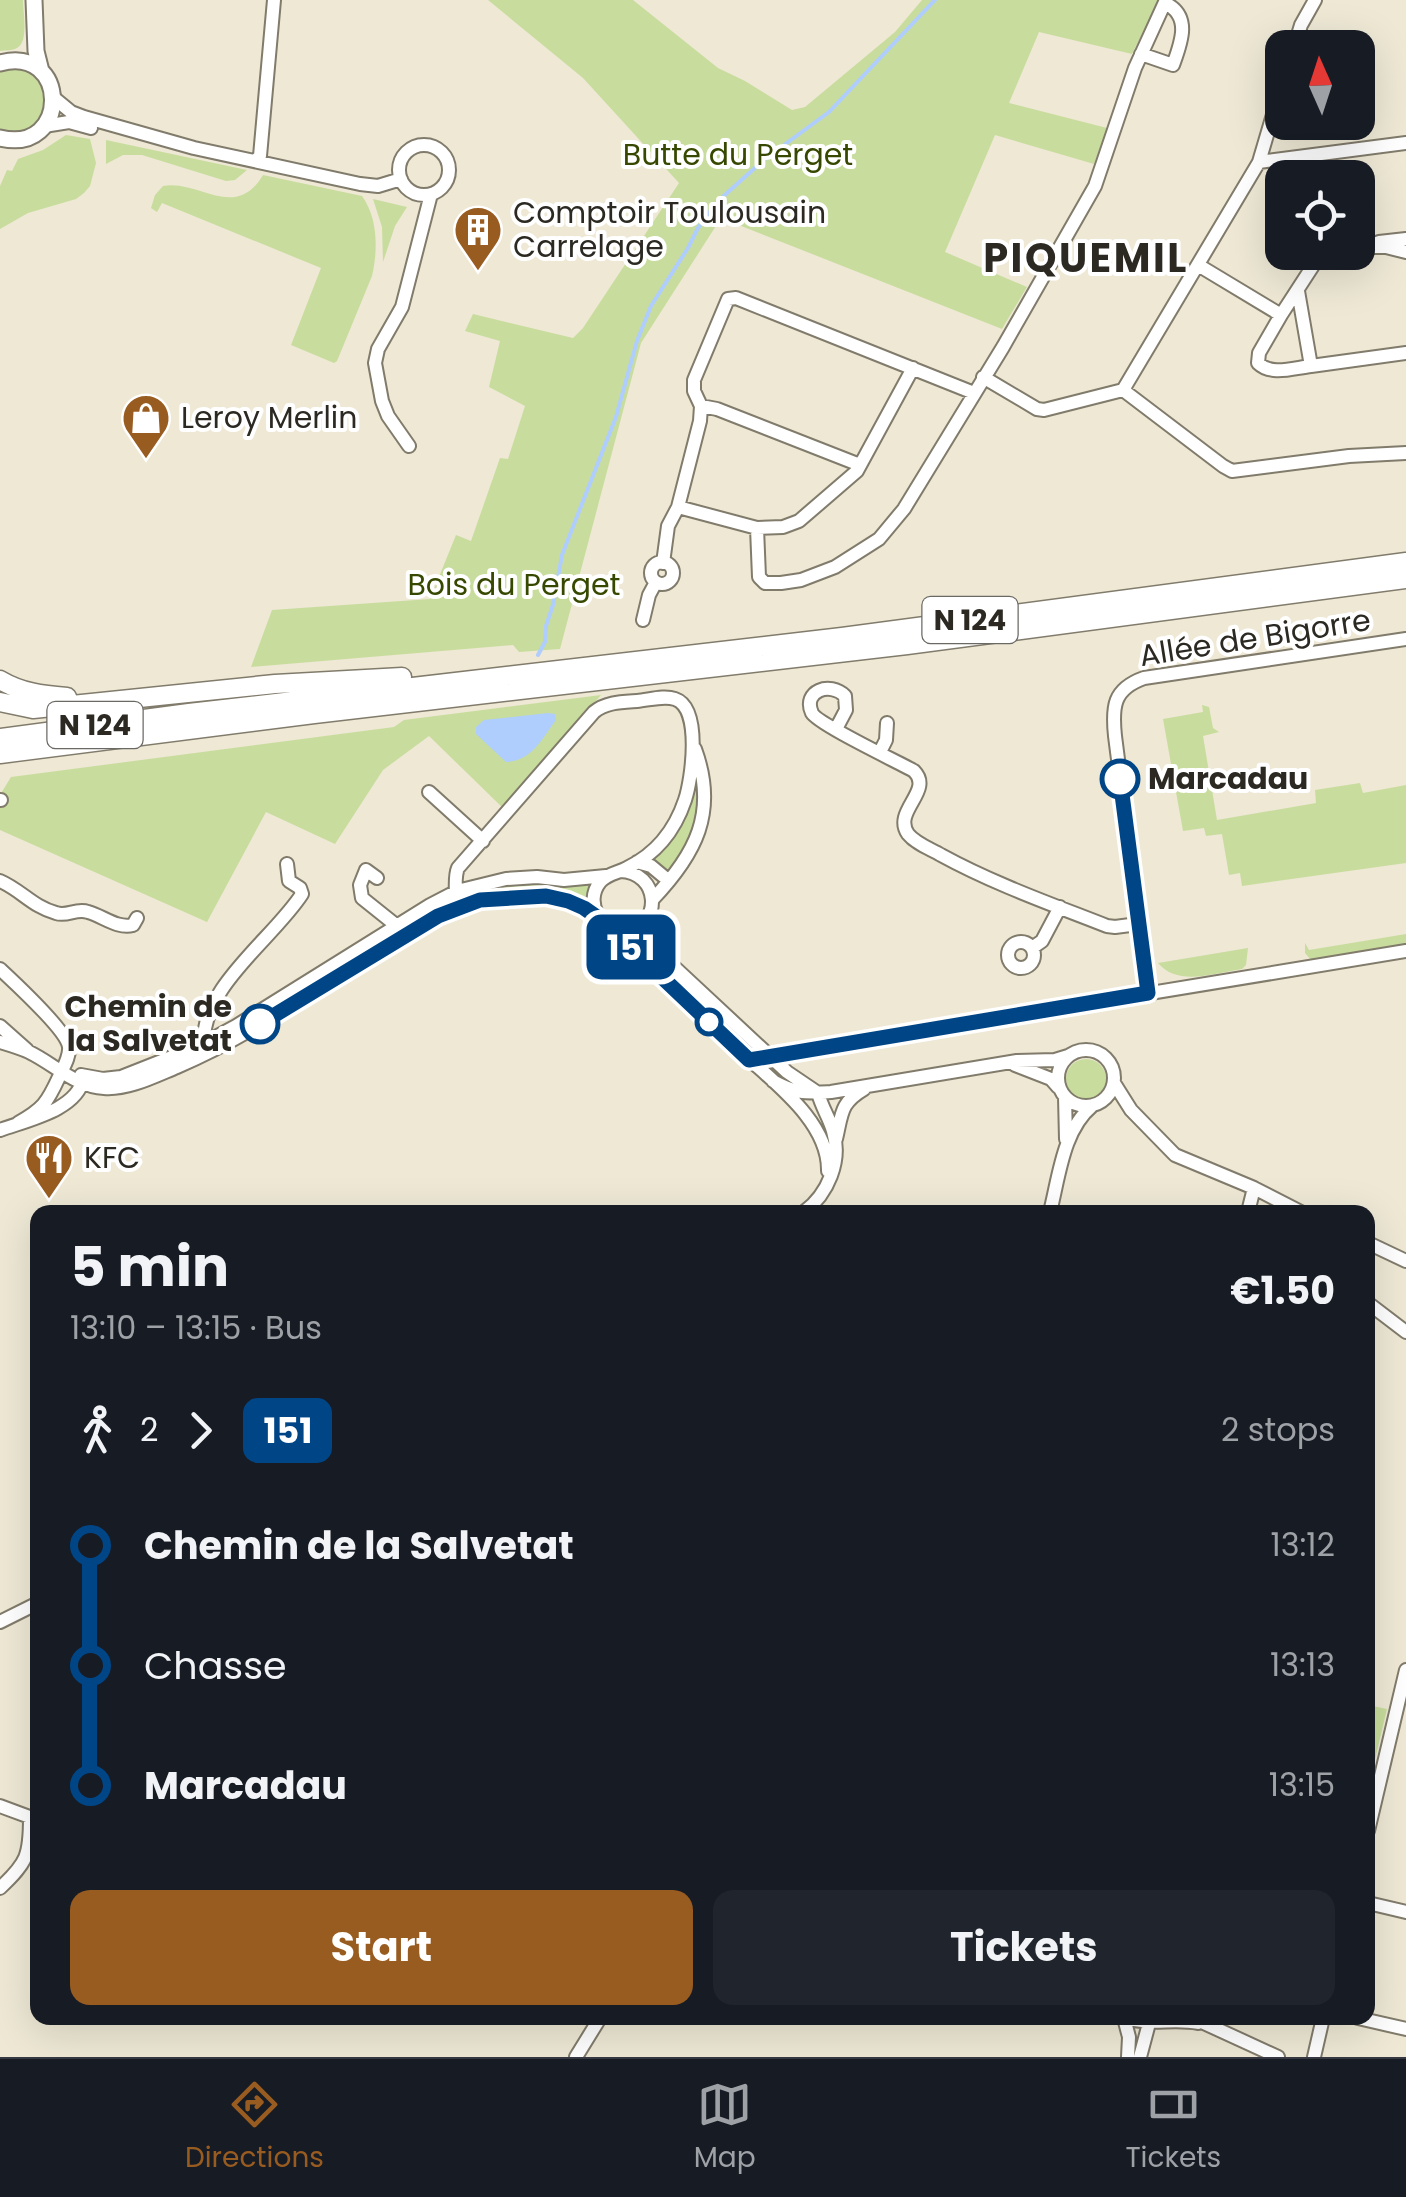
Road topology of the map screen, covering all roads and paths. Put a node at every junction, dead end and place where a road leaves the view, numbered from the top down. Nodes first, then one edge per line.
1 (34, 0) edge
2 (274, 0) edge
3 (1314, 0) edge
4 (1166, 1) edge
5 (35, 28) junction
6 (1298, 30) edge
7 (1141, 54) junction
8 (8, 62) edge
9 (40, 71) junction
10 (54, 98) junction
11 (44, 126) junction
12 (7, 139) edge
13 (1265, 140) edge
14 (1406, 143) edge
15 (194, 148) junction
16 (0, 156) edge
17 (256, 161) junction
18 (1259, 162) junction
19 (401, 179) junction
20 (431, 194) junction
21 (1406, 239) edge
22 (1375, 245) edge
23 (1375, 247) edge
24 (1406, 252) edge
25 (1198, 265) junction
26 (1311, 270) edge
27 (1298, 292) junction
28 (1281, 315) junction
29 (1406, 353) edge
30 (1310, 366) junction
31 (913, 368) junction
32 (983, 377) junction
33 (1124, 390) junction
34 (974, 393) junction
35 (701, 406) junction
36 (409, 446) dead end
37 (1406, 452) edge
38 (860, 465) junction
39 (678, 507) junction
40 (758, 528) junction
41 (1406, 562) edge
42 (1406, 578) edge
43 (644, 620) dead end
44 (1406, 639) edge
45 (533, 672) junction
46 (0, 680) edge
47 (108, 700) junction
48 (0, 702) edge
49 (888, 723) dead end
50 (836, 730) dead end
51 (0, 738) edge
52 (124, 739) junction
53 (694, 746) junction
54 (880, 752) junction
55 (0, 754) edge
56 (0, 768) edge
57 (429, 792) dead end
58 (482, 841) junction
59 (637, 862) junction
60 (287, 864) dead end
61 (367, 870) dead end
62 (613, 874) junction
63 (669, 880) junction
64 (0, 881) edge
65 (477, 885) junction
66 (458, 892) junction
67 (480, 900) junction
68 (652, 900) junction
69 (1060, 907) junction
70 (457, 908) junction
71 (598, 917) junction
72 (137, 918) dead end
73 (646, 918) junction
74 (1138, 924) junction
75 (397, 926) junction
76 (614, 929) junction
77 (1032, 948) dead end
78 (1406, 951) edge
79 (0, 969) edge
80 (1148, 993) junction
81 (0, 1026) edge
82 (0, 1042) edge
83 (204, 1044) junction
84 (29, 1052) junction
85 (770, 1056) junction
86 (1068, 1056) junction
87 (749, 1060) junction
88 (1008, 1063) junction
89 (62, 1071) junction
90 (83, 1080) junction
91 (773, 1081) junction
92 (1114, 1083) junction
93 (869, 1087) junction
94 (1062, 1092) junction
95 (818, 1093) junction
96 (1095, 1105) junction
97 (822, 1109) junction
98 (1131, 1110) junction
99 (18, 1123) junction
100 (0, 1130) edge
101 (816, 1131) junction
102 (835, 1141) junction
103 (1067, 1146) junction
104 (827, 1184) junction
105 (1254, 1188) junction
106 (812, 1205) edge
107 (1052, 1205) edge
108 (1250, 1205) edge
109 (1287, 1205) edge
110 (1375, 1246) edge
111 (1406, 1260) edge
112 (1375, 1308) edge
113 (1406, 1332) edge
114 (30, 1607) edge
115 (0, 1622) edge
116 (1406, 1670) edge
117 (1400, 1724) edge
118 (0, 1806) edge
119 (1375, 1807) edge
120 (30, 1817) edge
121 (30, 1844) edge
122 (30, 1865) edge
123 (15, 1874) junction
124 (0, 1888) edge
125 (1375, 1905) edge
126 (1406, 1912) edge
127 (1375, 2022) edge
128 (596, 2025) edge
129 (1127, 2025) edge
130 (1146, 2025) edge
131 (1206, 2025) edge
132 (1321, 2025) edge
133 (1211, 2026) joint
134 (1406, 2029) edge
135 (576, 2057) edge
136 (1128, 2057) edge
137 (1140, 2057) edge
138 (1278, 2057) edge
139 (1314, 2057) edge

1 - 5 main road
2 - 17 street
3 - 6 street
4 - 7 street
4 - 7 street
5 - 8 main road
5 - 9 main road
7 - 32 street
8 - 9 main road
9 - 10 main road
10 - 11 main road
10 - 15 street
11 - 12 main road
11 - 15 street
12 - 16 main road
13 - 18 street
14 - 18 street
15 - 17 street
17 - 19 street
18 - 25 street
19 - 20 street
19 - 20 street
20 - 36 street
21 - 22 street
23 - 24 street
25 - 28 street
25 - 33 street
26 - 27 street
27 - 28 street
27 - 30 street
28 - 30 street
29 - 30 street
31 - 34 street
31 - 35 street
31 - 38 street
32 - 33 street
32 - 34 street
33 - 37 street
34 - 40 street
35 - 38 street
35 - 39 street
38 - 40 street
39 - 40 street
39 - 43 street
41 - 45 highway, N 124
42 - 52 highway, N 124
44 - 74 street, Allée de Bigorre
45 - 47 highway
45 - 51 highway, N 124
46 - 47 highway
47 - 48 highway
49 - 54 street
50 - 54 street
52 - 55 highway, N 124
52 - 56 highway
53 - 58 street
53 - 59 street
53 - 63 street
54 - 69 street
57 - 58 street
58 - 66 street
59 - 62 street
59 - 63 street
60 - 83 street
61 - 75 street
62 - 65 street
62 - 68 street
62 - 71 street
63 - 68 street
64 - 72 street
65 - 66 street
65 - 67 street
66 - 70 street
66 - 75 street
67 - 70 street
67 - 71 street
68 - 73 street
69 - 74 street
69 - 77 street
70 - 90 street
71 - 76 street
73 - 76 street
73 - 85 street
74 - 80 street, Allée de Bigorre
75 - 83 street
76 - 87 street
78 - 80 street
79 - 89 street
80 - 85 street
81 - 84 street
82 - 84 street
83 - 90 street
84 - 89 street
85 - 87 street
85 - 95 street
86 - 88 street
86 - 92 street
86 - 94 street
87 - 91 street
88 - 93 street
88 - 94 street
89 - 90 street
89 - 99 street
90 - 99 street
91 - 95 street
91 - 101 street
92 - 96 street
92 - 98 street
93 - 95 street
93 - 102 street
94 - 96 street
94 - 103 street
95 - 97 street
96 - 98 street
96 - 103 street
97 - 101 street
97 - 102 street
98 - 105 street
99 - 100 street
101 - 104 street
102 - 104 street
103 - 107 street
104 - 106 street
105 - 108 street
105 - 109 street
110 - 111 street
112 - 113 street
114 - 115 street
116 - 117 street
117 - 119 street
118 - 120 street
121 - 123 street
122 - 123 street
123 - 124 street
125 - 126 street
127 - 134 street
128 - 135 street
129 - 136 street
130 - 137 street
131 - 133 street
132 - 139 street
133 - 138 street

